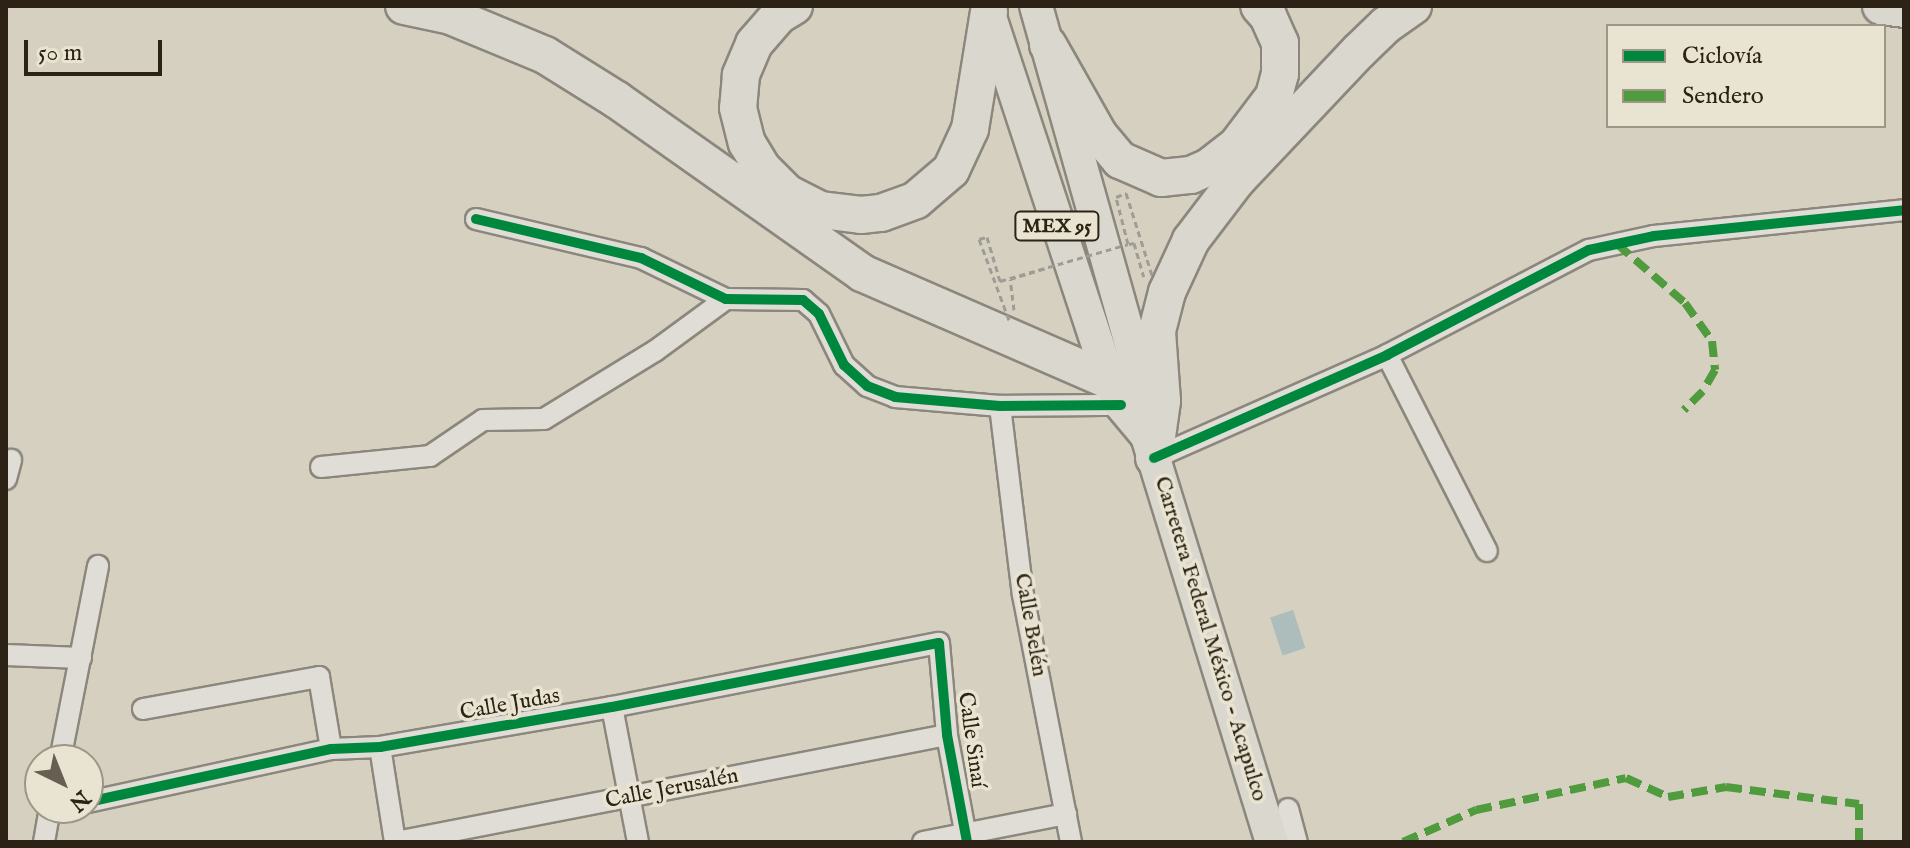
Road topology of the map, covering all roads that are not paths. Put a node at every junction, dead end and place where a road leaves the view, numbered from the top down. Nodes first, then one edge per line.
1 (404, 6) edge
2 (794, 6) edge
3 (1036, 6) edge
4 (1259, 6) edge
5 (1413, 6) edge
6 (1881, 6) edge
7 (988, 9) edge
8 (1904, 9) edge
9 (1048, 45) junction
10 (1904, 210) edge
11 (476, 219) dead end
12 (726, 299) junction
13 (1387, 355) junction
14 (1116, 393) junction
15 (1000, 406) junction
16 (1150, 447) junction
17 (321, 467) dead end
18 (1487, 551) dead end
19 (98, 566) dead end
20 (939, 643) joint
21 (6, 655) edge
22 (81, 658) junction
23 (612, 707) junction
24 (143, 709) dead end
25 (947, 735) junction
26 (63, 744) edge
27 (380, 747) junction
28 (331, 749) junction
29 (631, 797) junction
30 (104, 799) edge
31 (1288, 809) dead end
32 (1066, 814) junction
33 (967, 837) edge
34 (396, 842) edge
35 (638, 842) edge
36 (923, 842) edge
37 (1071, 842) edge
38 (1272, 842) edge
39 (1297, 842) edge

1 - 14 highway
2 - 7 highway
3 - 9 main road, MEX 95
4 - 9 highway
5 - 16 highway
6 - 8 highway
7 - 14 main road, MEX 95
9 - 16 main road, MEX 95
10 - 13 street
11 - 12 street
12 - 15 street
12 - 17 street
13 - 16 street
13 - 18 street
14 - 15 street
14 - 16 main road, MEX 95
15 - 32 street, Calle Belén
16 - 38 main road, Carretera Federal México - Acapulco / MEX 95
19 - 22 street
20 - 23 street, Calle Judas
20 - 25 street, Calle Sinaí
21 - 22 street
22 - 26 street
23 - 27 street, Calle Judas
23 - 29 street
24 - 28 street
25 - 29 street, Calle Jerusalén
25 - 33 street, Calle Sinaí
27 - 28 street, Calle Judas
27 - 34 street
28 - 30 street, Calle Judas
29 - 34 street, Calle Jerusalén
29 - 35 street
31 - 39 street
32 - 33 street
32 - 37 street, Calle Belén
33 - 36 street

